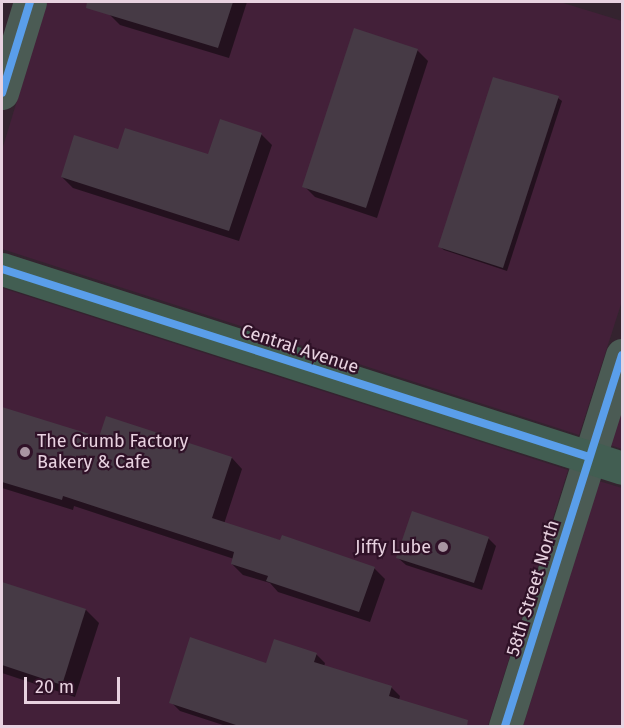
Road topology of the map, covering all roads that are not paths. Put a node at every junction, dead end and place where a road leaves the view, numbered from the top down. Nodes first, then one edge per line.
1 (30, 2) edge
2 (2, 93) edge
3 (2, 269) edge
4 (622, 355) edge
5 (589, 458) junction
6 (622, 468) edge
7 (505, 726) edge

1 - 2 street
3 - 5 main road, Central Avenue
4 - 5 street, 58th Street North
5 - 6 main road, Central Avenue
5 - 7 street, 58th Street North

